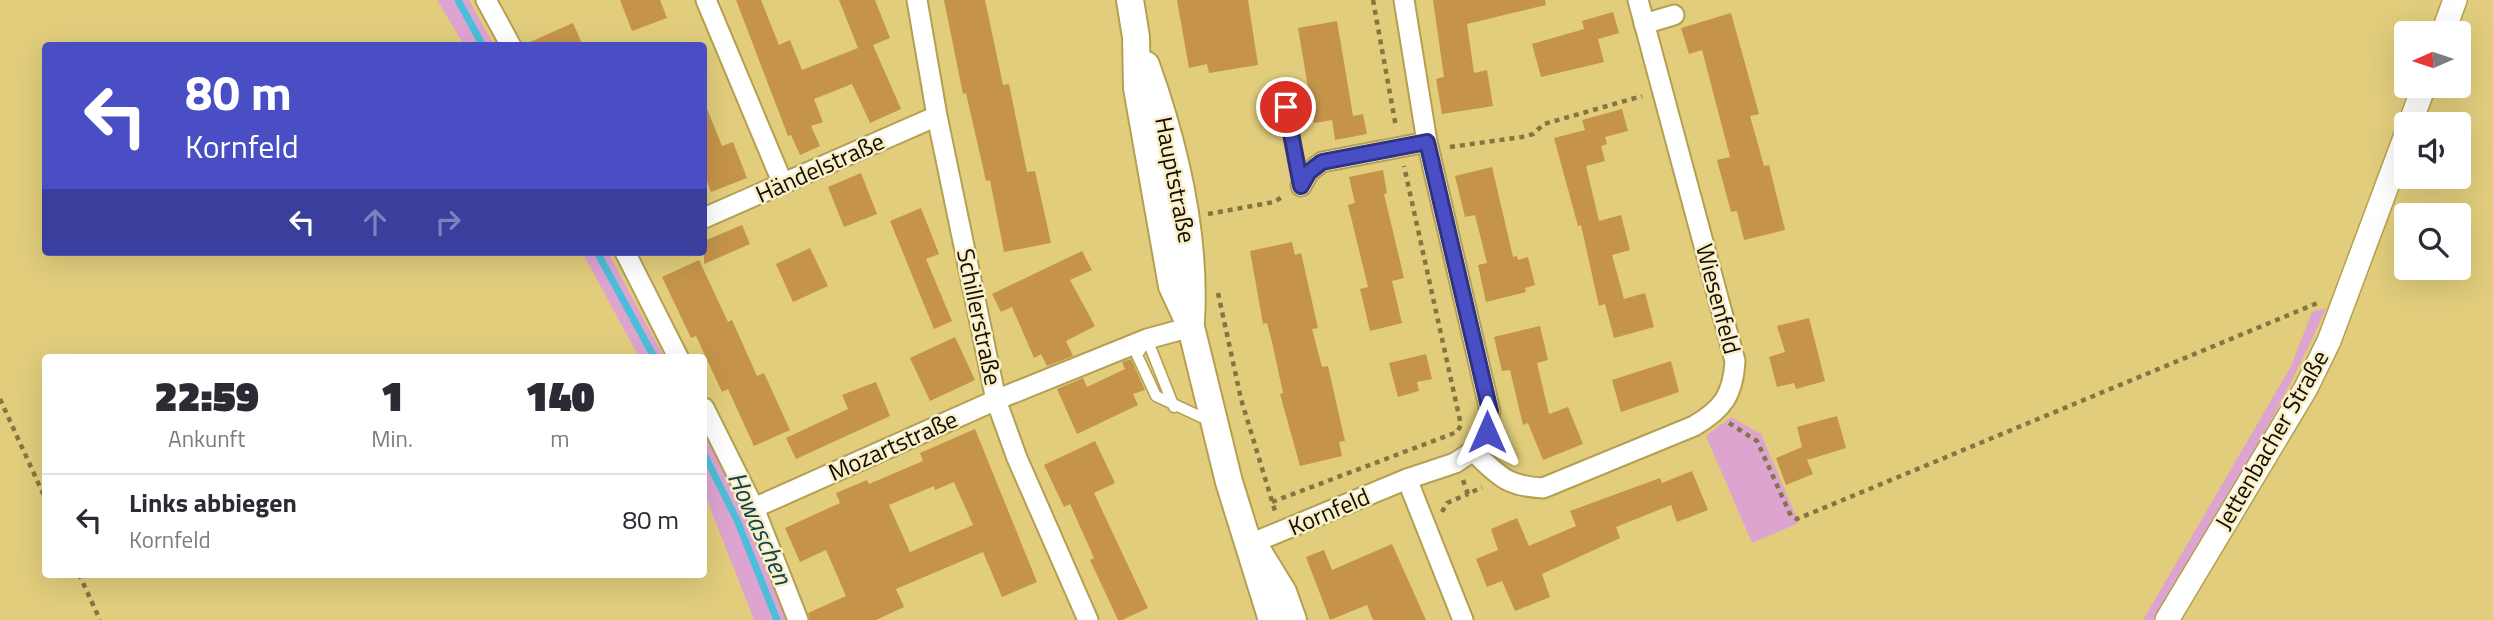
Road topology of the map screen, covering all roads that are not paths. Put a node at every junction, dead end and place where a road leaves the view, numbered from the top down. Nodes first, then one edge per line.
1 (486, 0) edge
2 (706, 0) edge
3 (917, 0) edge
4 (1130, 0) edge
5 (1404, 0) edge
6 (1638, 0) edge
7 (2455, 0) edge
8 (1674, 15) dead end
9 (2447, 21) edge
10 (1644, 24) junction
11 (509, 42) edge
12 (1286, 107) dead end
13 (937, 116) junction
14 (1428, 146) junction
15 (2394, 167) edge
16 (783, 184) junction
17 (1301, 186) joint
18 (707, 217) edge
19 (627, 256) edge
20 (1191, 327) junction
21 (1147, 340) junction
22 (676, 354) edge
23 (996, 400) junction
24 (707, 414) edge
25 (1213, 422) junction
26 (1473, 451) junction
27 (1407, 479) junction
28 (754, 508) junction
29 (1250, 544) junction
30 (798, 620) edge
31 (1088, 620) edge
32 (1272, 620) edge
33 (1293, 620) edge
34 (1463, 620) edge
35 (2167, 620) edge

1 - 11 street
2 - 16 street
3 - 13 street, Schillerstraße
4 - 20 main road, Hauptstraße
5 - 14 street, Kornfeld
6 - 10 street, Wiesenfeld
7 - 9 street
8 - 10 street
10 - 26 street, Wiesenfeld
12 - 17 lane
13 - 16 street, Händelstraße
13 - 23 street, Schillerstraße
14 - 17 street
14 - 26 street, Kornfeld
15 - 35 street, Jettenbacher Straße
16 - 18 street, Händelstraße
19 - 22 street
20 - 21 street, Mozartstraße
20 - 25 main road, Hauptstraße
21 - 23 street, Mozartstraße
21 - 25 lane
23 - 28 street, Mozartstraße
23 - 31 street, Schillerstraße
24 - 28 street
25 - 29 main road, Hauptstraße
26 - 27 street, Kornfeld
27 - 29 street, Kornfeld
27 - 34 street
28 - 30 street
29 - 32 main road, Hauptstraße
29 - 33 main road, Hauptstraße

